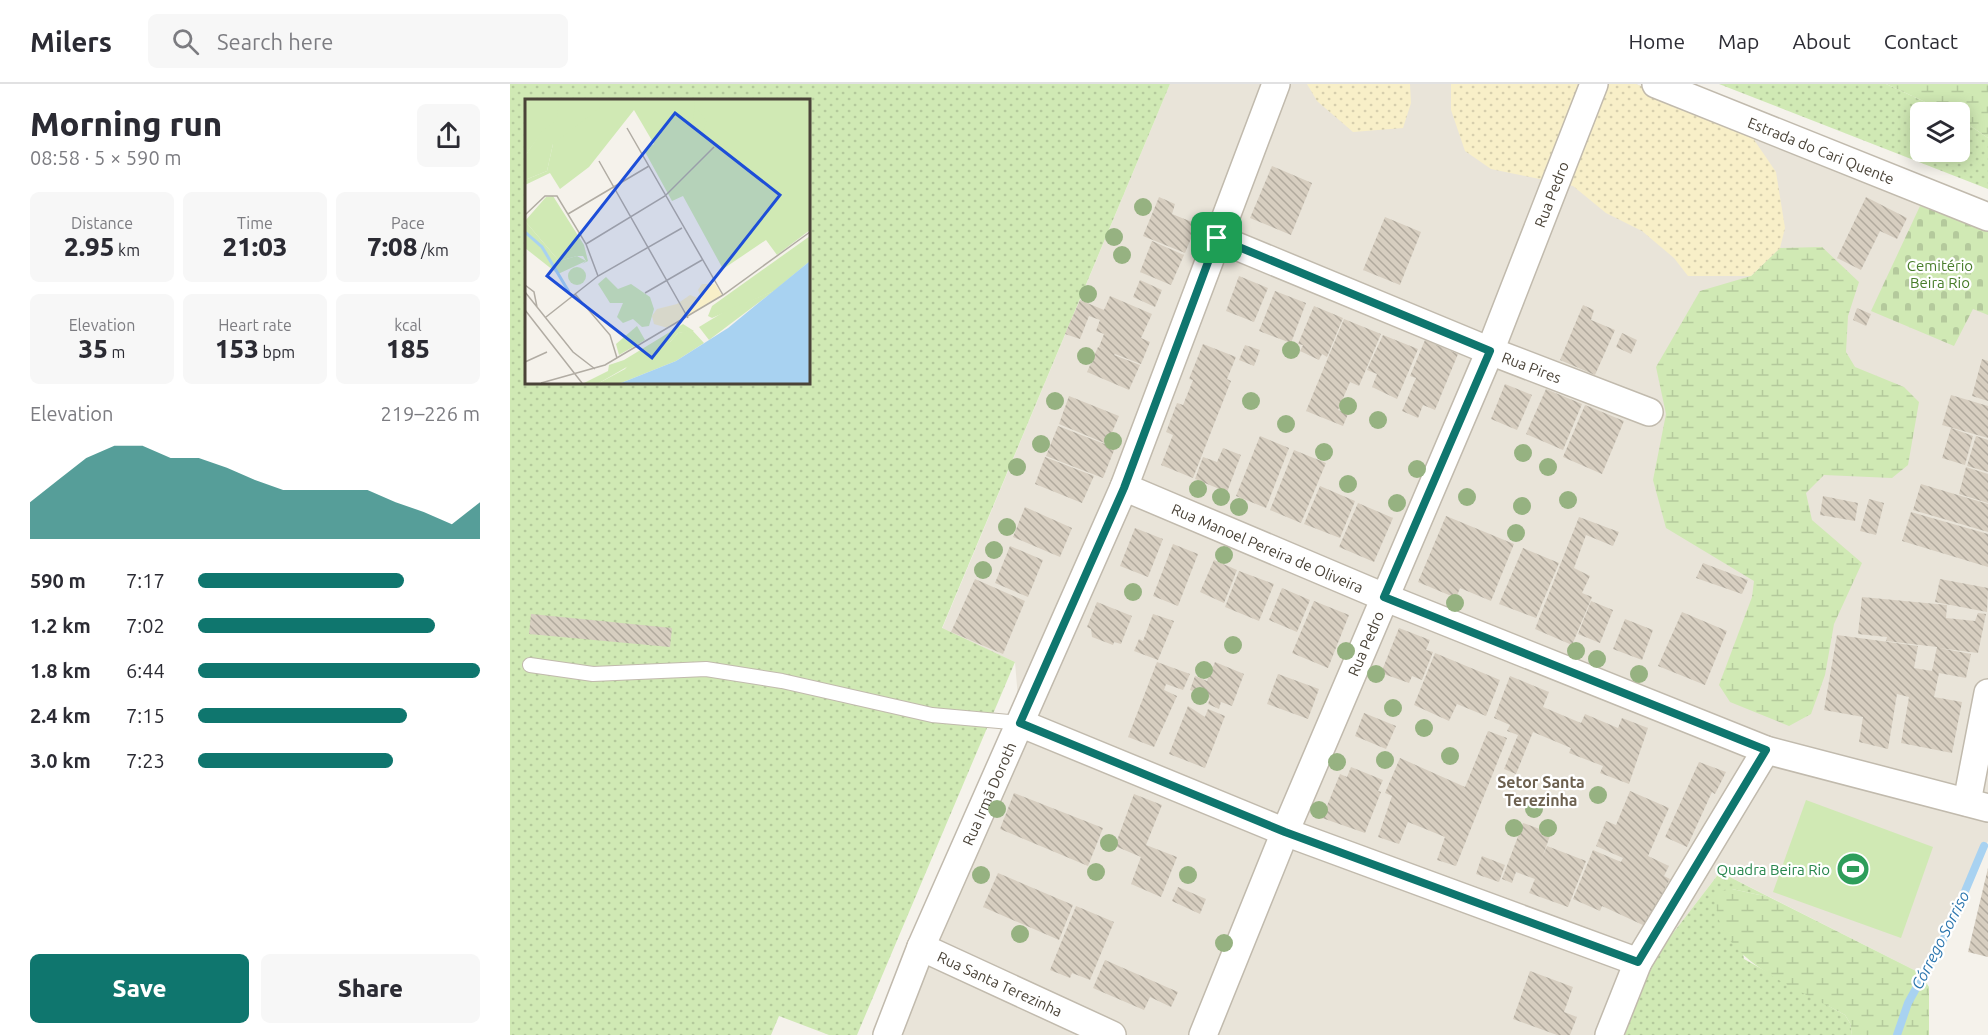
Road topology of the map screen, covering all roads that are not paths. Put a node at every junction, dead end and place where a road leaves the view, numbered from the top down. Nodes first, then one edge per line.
1 (1276, 84) edge
2 (1594, 84) edge
3 (1656, 84) edge
4 (1988, 217) edge
5 (1217, 238) junction
6 (1490, 351) junction
7 (1649, 412) dead end
8 (1124, 488) junction
9 (1384, 597) junction
10 (530, 665) dead end
11 (1988, 693) edge
12 (1020, 723) junction
13 (1766, 750) junction
14 (1977, 805) edge
15 (1285, 832) junction
16 (921, 947) junction
17 (1638, 962) junction
18 (887, 1035) edge
19 (1112, 1035) edge
20 (1203, 1035) edge
21 (1609, 1035) edge

1 - 5 street, Rua Irmã Doroth
2 - 6 street, Rua Pedro
3 - 4 street, Estrada do Cari Quente
5 - 6 street, Rua Pires
5 - 8 street, Rua Irmã Doroth
6 - 7 street, Rua Pires
6 - 9 street, Rua Pedro
8 - 9 street, Rua Manoel Pereira de Oliveira
8 - 12 street, Rua Irmã Doroth
9 - 13 street, Rua Manoel Pereira de Oliveira
9 - 15 street, Rua Pedro
10 - 12 lane
11 - 14 street
12 - 15 street
12 - 16 street, Rua Irmã Doroth
13 - 14 street, Rua Manoel Pereira de Oliveira
13 - 17 street
15 - 17 street
15 - 20 street, Rua Pedro
16 - 18 street, Rua Irmã Doroth
16 - 19 street, Rua Santa Terezinha
17 - 21 street

